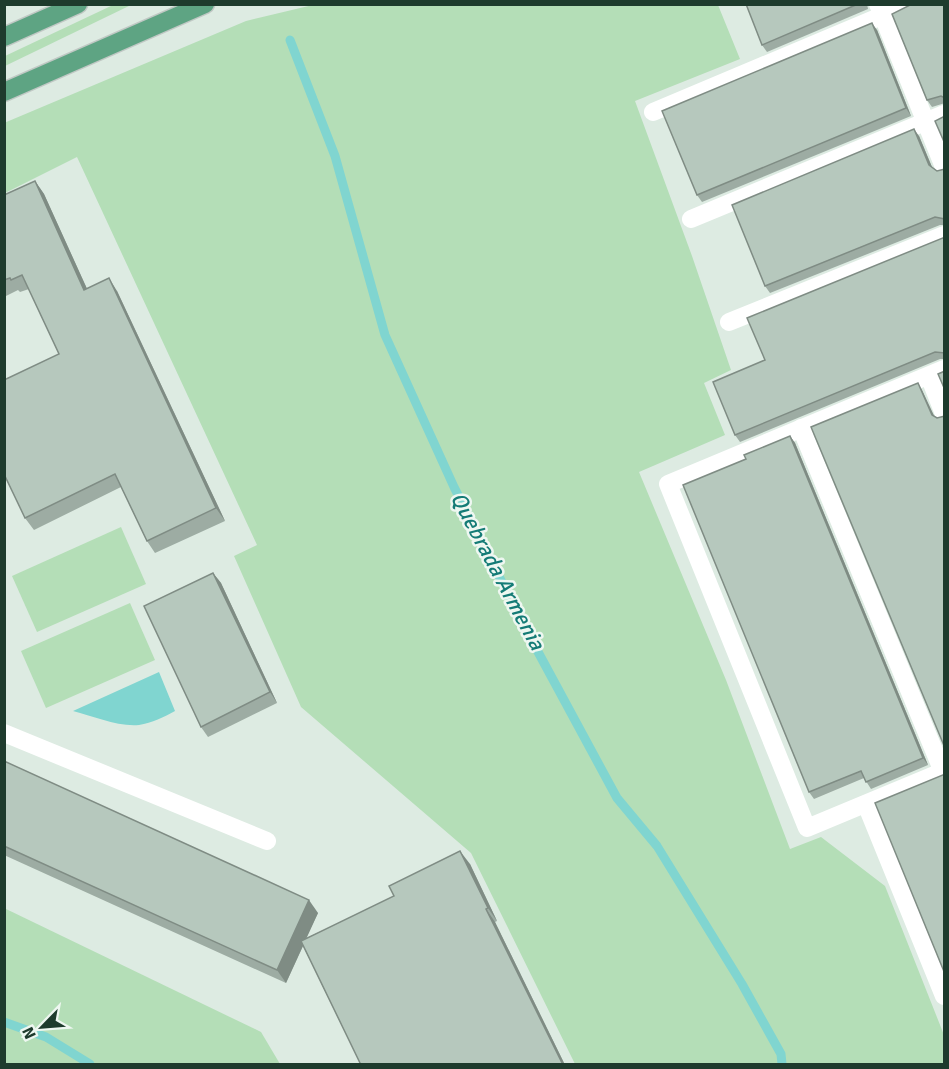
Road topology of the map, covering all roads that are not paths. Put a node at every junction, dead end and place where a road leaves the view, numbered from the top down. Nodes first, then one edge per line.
1 (78, 4) edge
2 (205, 4) edge
3 (910, 4) edge
4 (880, 10) edge
5 (6, 34) edge
6 (4, 92) edge
7 (653, 112) dead end
8 (945, 114) edge
9 (926, 122) junction
10 (945, 167) edge
11 (691, 219) dead end
12 (945, 235) edge
13 (729, 322) dead end
14 (937, 373) edge
15 (945, 414) edge
16 (801, 428) junction
17 (4, 733) edge
18 (944, 771) edge
19 (866, 804) junction
20 (267, 841) dead end
21 (945, 996) edge

1 - 5 main road
2 - 6 main road
3 - 4 street
4 - 7 street
4 - 9 street
8 - 9 street
9 - 10 street
9 - 11 street
12 - 13 street
14 - 15 street
14 - 16 street
16 - 18 street
16 - 19 street
17 - 20 street
18 - 19 street
19 - 21 street

